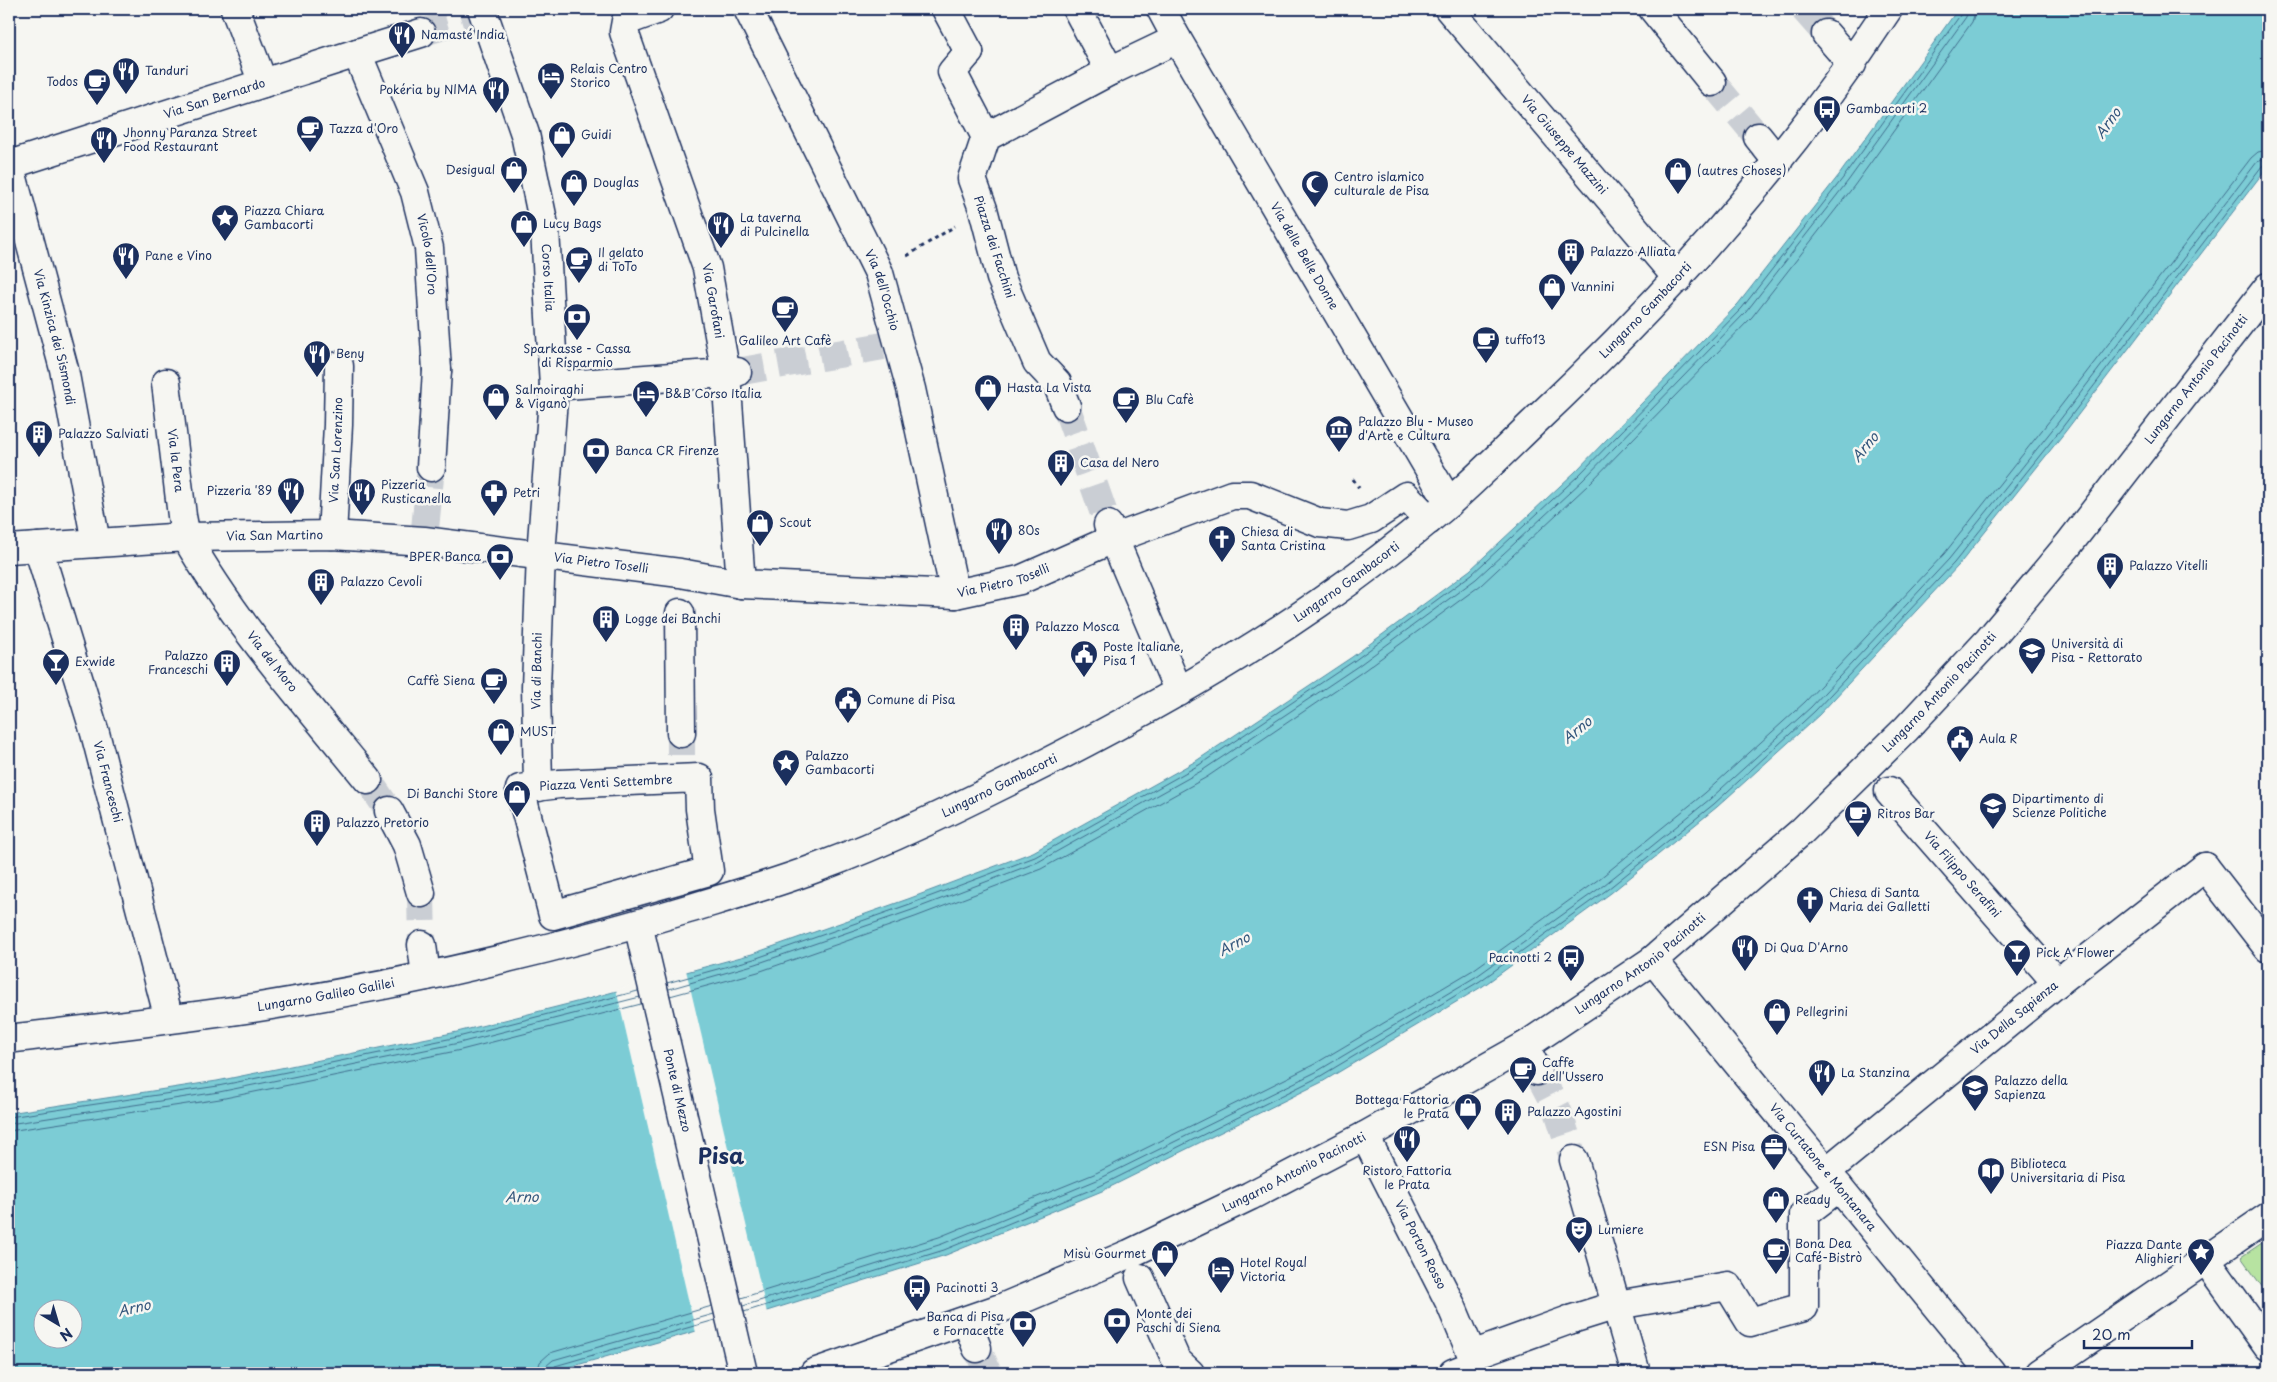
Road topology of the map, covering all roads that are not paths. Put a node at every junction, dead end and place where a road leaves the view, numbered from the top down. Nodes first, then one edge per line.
1 (235, 9) edge
2 (659, 9) edge
3 (748, 9) edge
4 (946, 9) edge
5 (1077, 9) edge
6 (1162, 9) edge
7 (1449, 9) edge
8 (1653, 9) edge
9 (1888, 9) edge
10 (486, 12) edge
11 (420, 33) tunnel mouth
12 (1826, 34) tunnel mouth
13 (1178, 39) junction
14 (357, 53) junction
15 (1852, 64) junction
16 (1110, 71) junction
17 (1712, 82) tunnel mouth
18 (263, 83) junction
19 (986, 137) junction
20 (1758, 138) tunnel mouth
21 (1778, 162) junction
22 (9, 164) edge
23 (1678, 279) junction
24 (2268, 287) edge
25 (339, 366) dead end
26 (731, 373) junction
27 (166, 383) dead end
28 (554, 386) junction
29 (1066, 406) tunnel mouth
30 (431, 467) tunnel mouth
31 (1449, 503) junction
32 (1429, 520) junction
33 (1111, 532) junction
34 (186, 536) junction
35 (332, 536) junction
36 (96, 543) junction
37 (38, 547) junction
38 (9, 549) edge
39 (540, 554) junction
40 (742, 584) junction
41 (955, 594) junction
42 (680, 595) junction
43 (1179, 692) junction
44 (682, 756) junction
45 (1867, 768) junction
46 (368, 780) tunnel mouth
47 (538, 787) junction
48 (389, 811) tunnel mouth
49 (421, 893) tunnel mouth
50 (638, 924) junction
51 (422, 945) tunnel mouth
52 (2268, 948) edge
53 (1653, 960) junction
54 (426, 976) junction
55 (2057, 983) junction
56 (169, 1019) junction
57 (9, 1038) edge
58 (1525, 1046) junction
59 (1537, 1071) tunnel mouth
60 (1365, 1136) junction
61 (1574, 1160) tunnel mouth
62 (1833, 1179) junction
63 (2268, 1217) edge
64 (2206, 1260) junction
65 (1140, 1278) dead end
66 (1616, 1305) junction
67 (967, 1322) junction
68 (2268, 1347) edge
69 (978, 1348) tunnel mouth
70 (740, 1361) edge
71 (1462, 1364) edge
72 (814, 1373) edge
73 (1190, 1373) edge
74 (1636, 1373) edge
75 (1992, 1373) edge
76 (2040, 1373) edge

1 - 18 street
2 - 26 street, Via Garofani
3 - 41 street, Via dell'Occhio
4 - 19 street
5 - 16 street
6 - 13 street, Via delle Belle Donne
7 - 23 street, Via Giuseppe Mazzini
8 - 17 street
9 - 15 street, Lungarno Gambacorti
10 - 28 street, Corso Italia
11 - 14 street, Via San Bernardo
12 - 15 street
13 - 16 street
13 - 31 street, Via delle Belle Donne
14 - 18 street, Via San Bernardo
14 - 30 street, Vicolo dell'Oro
15 - 21 street, Lungarno Gambacorti
16 - 19 street
18 - 22 street, Via San Bernardo
19 - 29 street, Piazza dei Facchini
20 - 21 street
21 - 23 street, Lungarno Gambacorti
22 - 36 street, Via Kinzica dei Sismondi
23 - 31 street, Lungarno Gambacorti
24 - 45 street, Lungarno Antonio Pacinotti
25 - 35 street, Via San Lorenzino
26 - 28 street
26 - 40 street, Via Garofani
27 - 34 street, Via la Pera
28 - 39 street, Corso Italia
31 - 32 street, Lungarno Gambacorti
32 - 33 street, Via Pietro Toselli
32 - 43 street, Lungarno Gambacorti
33 - 41 street, Via Pietro Toselli
33 - 43 street
34 - 35 street, Via San Martino
34 - 36 street, Via San Martino
34 - 46 street, Via del Moro
35 - 39 street, Via San Martino
36 - 37 street, Via San Martino
37 - 38 street, Via San Martino
37 - 56 street, Via Franceschi
39 - 42 street, Via Pietro Toselli
39 - 47 street, Via di Banchi
40 - 41 street, Via Pietro Toselli
40 - 42 street, Via Pietro Toselli
42 - 44 street
43 - 50 street, Lungarno Gambacorti
44 - 47 street, Piazza Venti Settembre
44 - 47 street, Piazza Venti Settembre
45 - 53 street, Lungarno Antonio Pacinotti
45 - 55 street, Via Filippo Serafini
48 - 49 street
50 - 54 street, Lungarno Galileo Galilei
50 - 70 street, Ponte di Mezzo
51 - 54 street
52 - 55 street, Via Della Sapienza
53 - 58 street, Lungarno Antonio Pacinotti
53 - 62 street, Via Curtatone e Montanara
54 - 56 street, Lungarno Galileo Galilei
55 - 62 street, Via Della Sapienza
56 - 57 street, Lungarno Galileo Galilei
58 - 59 street
58 - 60 street, Lungarno Antonio Pacinotti
60 - 67 street, Lungarno Antonio Pacinotti
60 - 71 street, Via Porton Rosso
61 - 66 street
62 - 66 street, Via Della Sapienza
62 - 75 street, Via Curtatone e Montanara
63 - 64 street
64 - 68 street
64 - 76 street
65 - 73 street
66 - 71 street, Via Porton Rosso
66 - 74 street
67 - 69 street
67 - 72 street, Lungarno Antonio Pacinotti

